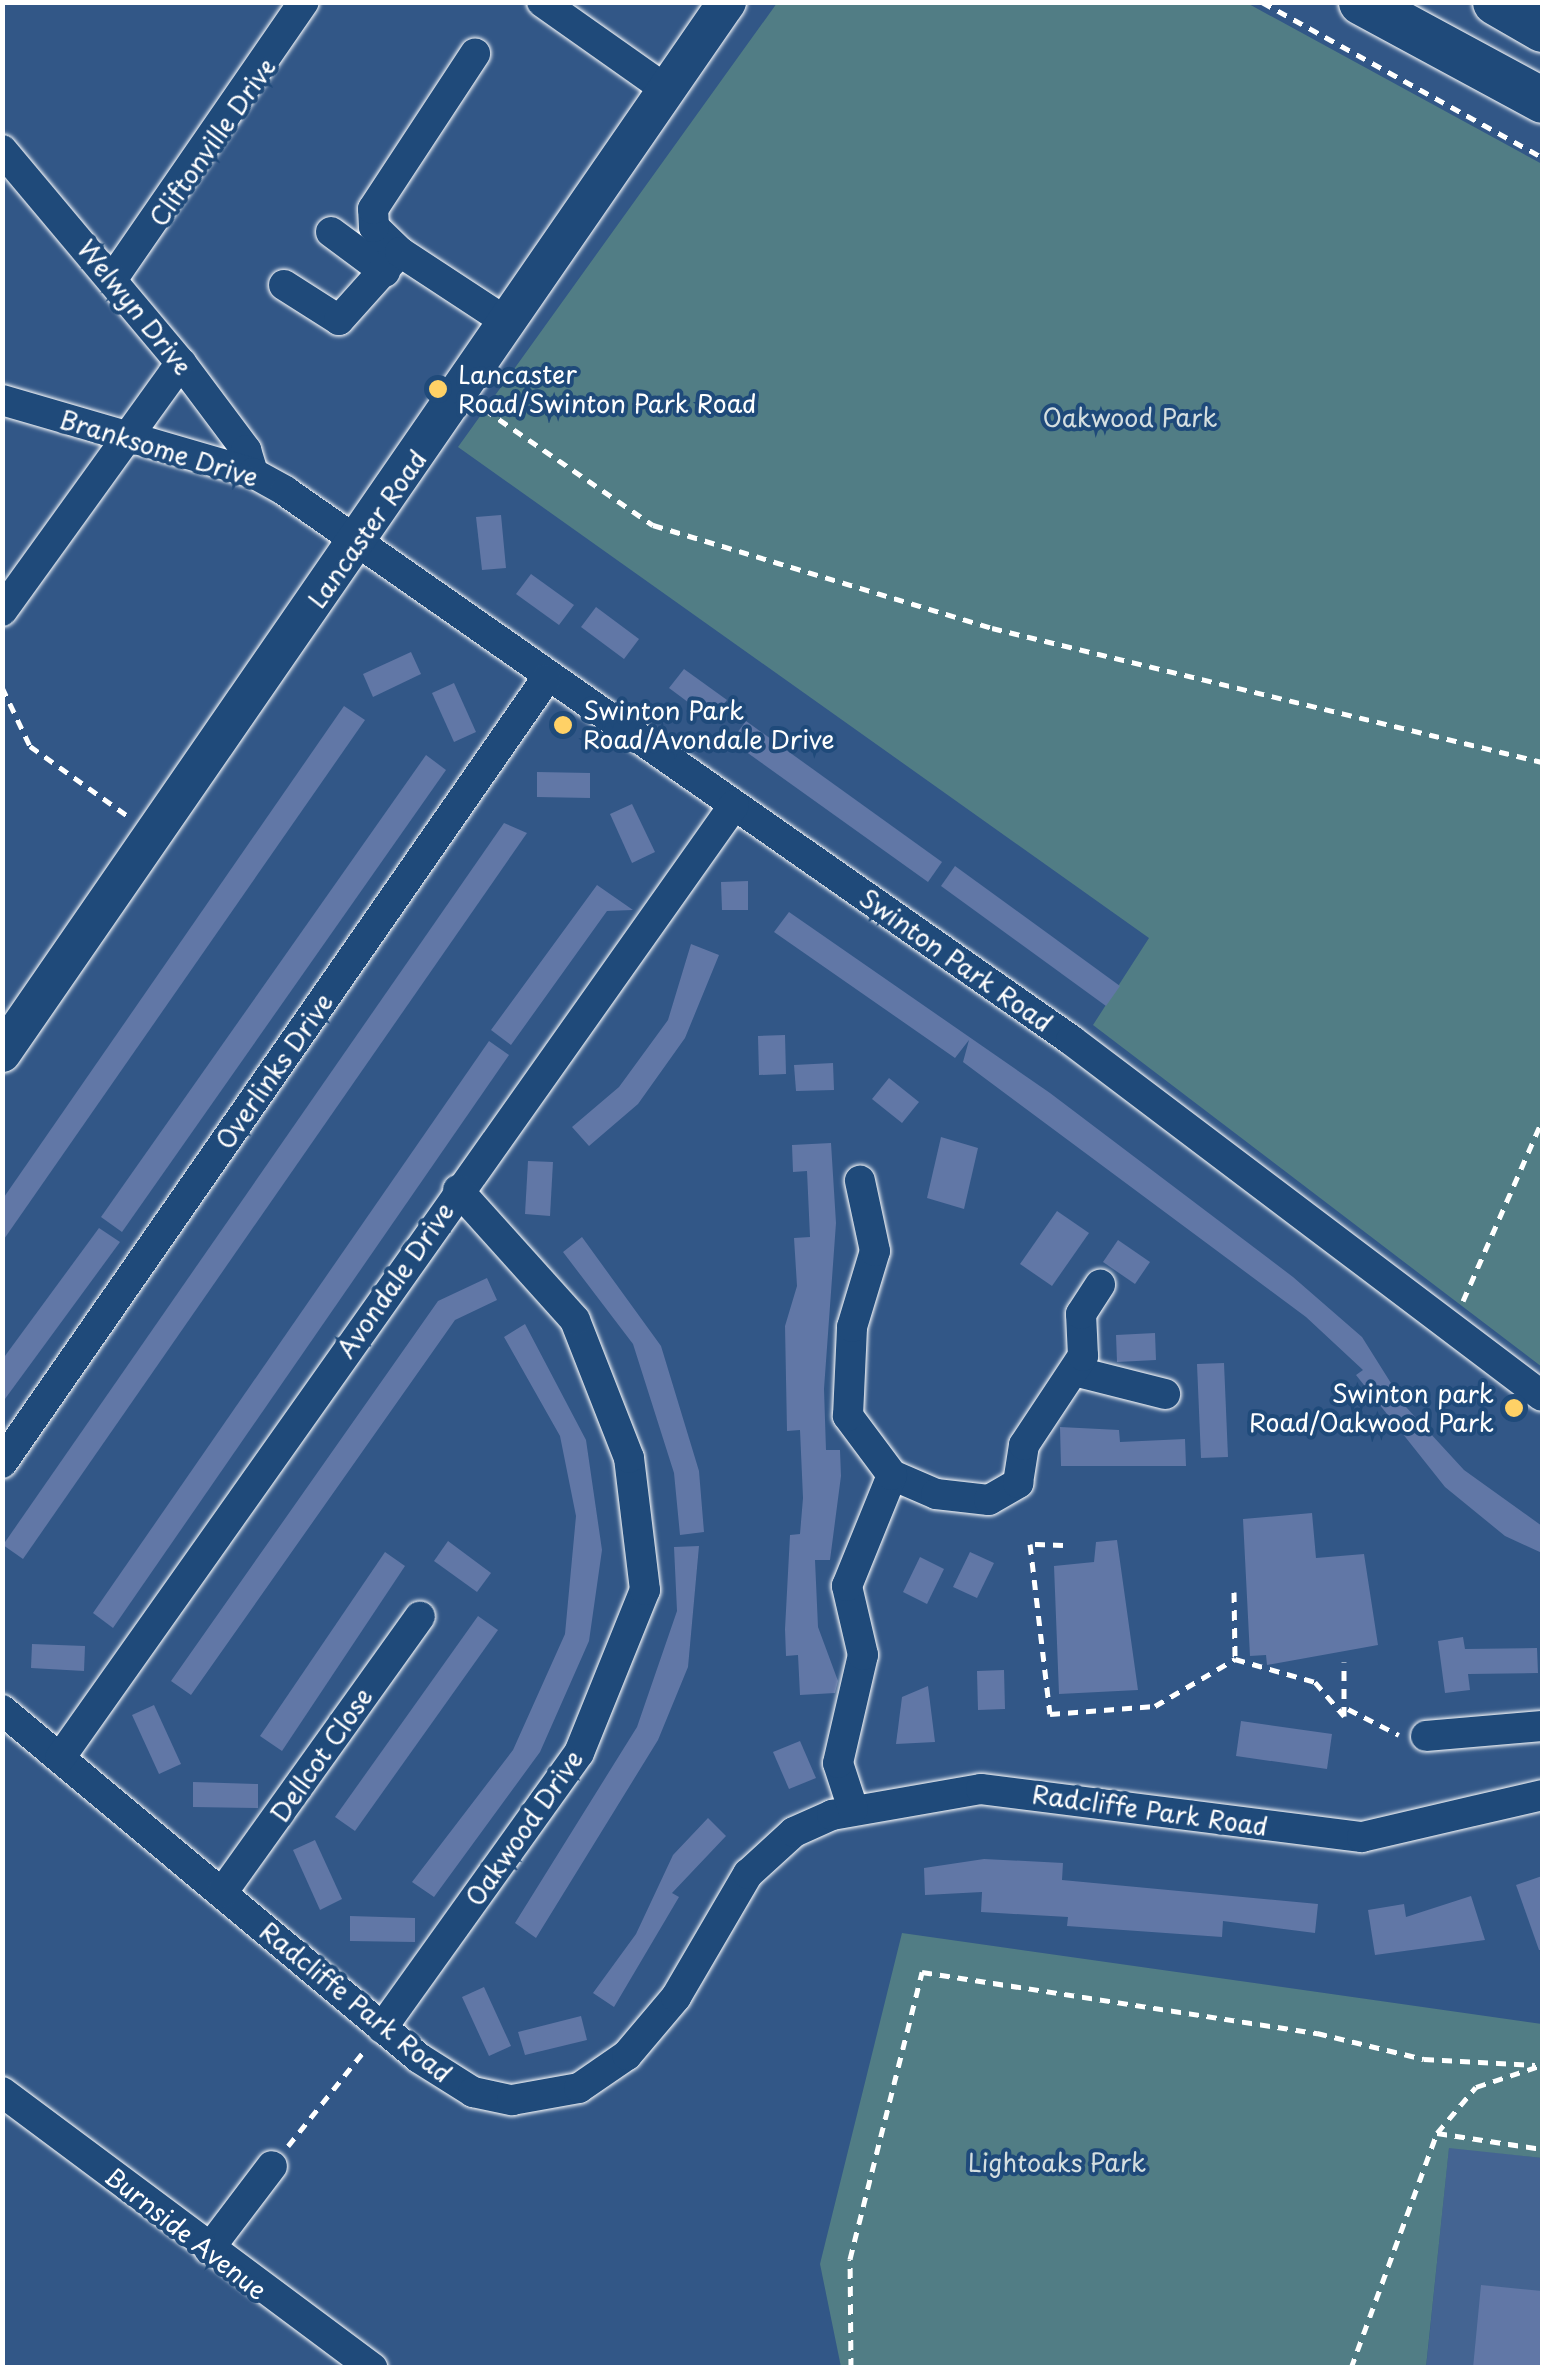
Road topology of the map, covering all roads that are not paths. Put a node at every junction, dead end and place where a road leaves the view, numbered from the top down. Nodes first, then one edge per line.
1 (304, 2) edge
2 (542, 2) edge
3 (727, 2) edge
4 (1361, 2) edge
5 (1494, 2) edge
6 (1542, 29) edge
7 (475, 54) dead end
8 (664, 88) junction
9 (1542, 100) edge
10 (2, 150) edge
11 (332, 232) dead end
12 (393, 262) junction
13 (114, 278) junction
14 (284, 285) dead end
15 (508, 323) junction
16 (182, 362) junction
17 (2, 400) edge
18 (128, 437) junction
19 (253, 472) junction
20 (356, 545) junction
21 (2, 611) edge
22 (546, 678) junction
23 (734, 805) junction
24 (2, 1053) edge
25 (860, 1181) dead end
26 (458, 1190) junction
27 (1100, 1285) dead end
28 (1074, 1371) junction
29 (1165, 1394) dead end
30 (1542, 1396) edge
31 (2, 1463) edge
32 (892, 1475) junction
33 (420, 1616) dead end
34 (2, 1710) edge
35 (1542, 1726) edge
36 (1426, 1736) road end
37 (60, 1758) junction
38 (1542, 1796) edge
39 (853, 1809) junction
40 (222, 1894) junction
41 (382, 2028) junction
42 (2, 2092) edge
43 (272, 2166) road end
44 (208, 2250) junction
45 (372, 2368) edge

1 - 13 street, Cliftonville Drive
2 - 8 street
3 - 8 main road, Lancaster Road
4 - 9 highway
5 - 6 highway
7 - 12 street
8 - 15 main road, Lancaster Road
10 - 13 street, Welwyn Drive
11 - 12 street
12 - 14 street
12 - 15 street
13 - 16 street, Welwyn Drive
15 - 20 main road, Lancaster Road
16 - 18 street
16 - 19 street, Welwyn Drive
17 - 18 street, Branksome Drive
18 - 19 street, Branksome Drive
18 - 21 street
19 - 20 street, Branksome Drive
20 - 22 street, Swinton Park Road
20 - 24 main road, Lancaster Road
22 - 23 street, Swinton Park Road
22 - 31 street, Overlinks Drive
23 - 26 street, Avondale Drive
23 - 30 street, Swinton Park Road
25 - 32 street
26 - 37 street, Avondale Drive
26 - 41 street, Oakwood Drive
27 - 28 street
28 - 29 street
28 - 32 street
32 - 39 street
33 - 40 street, Dellcot Close
34 - 37 street, Radcliffe Park Road
35 - 36 street
37 - 40 street, Radcliffe Park Road
38 - 39 street, Radcliffe Park Road
39 - 41 street, Radcliffe Park Road
40 - 41 street, Radcliffe Park Road
42 - 44 street, Burnside Avenue
43 - 44 street
44 - 45 street, Burnside Avenue

